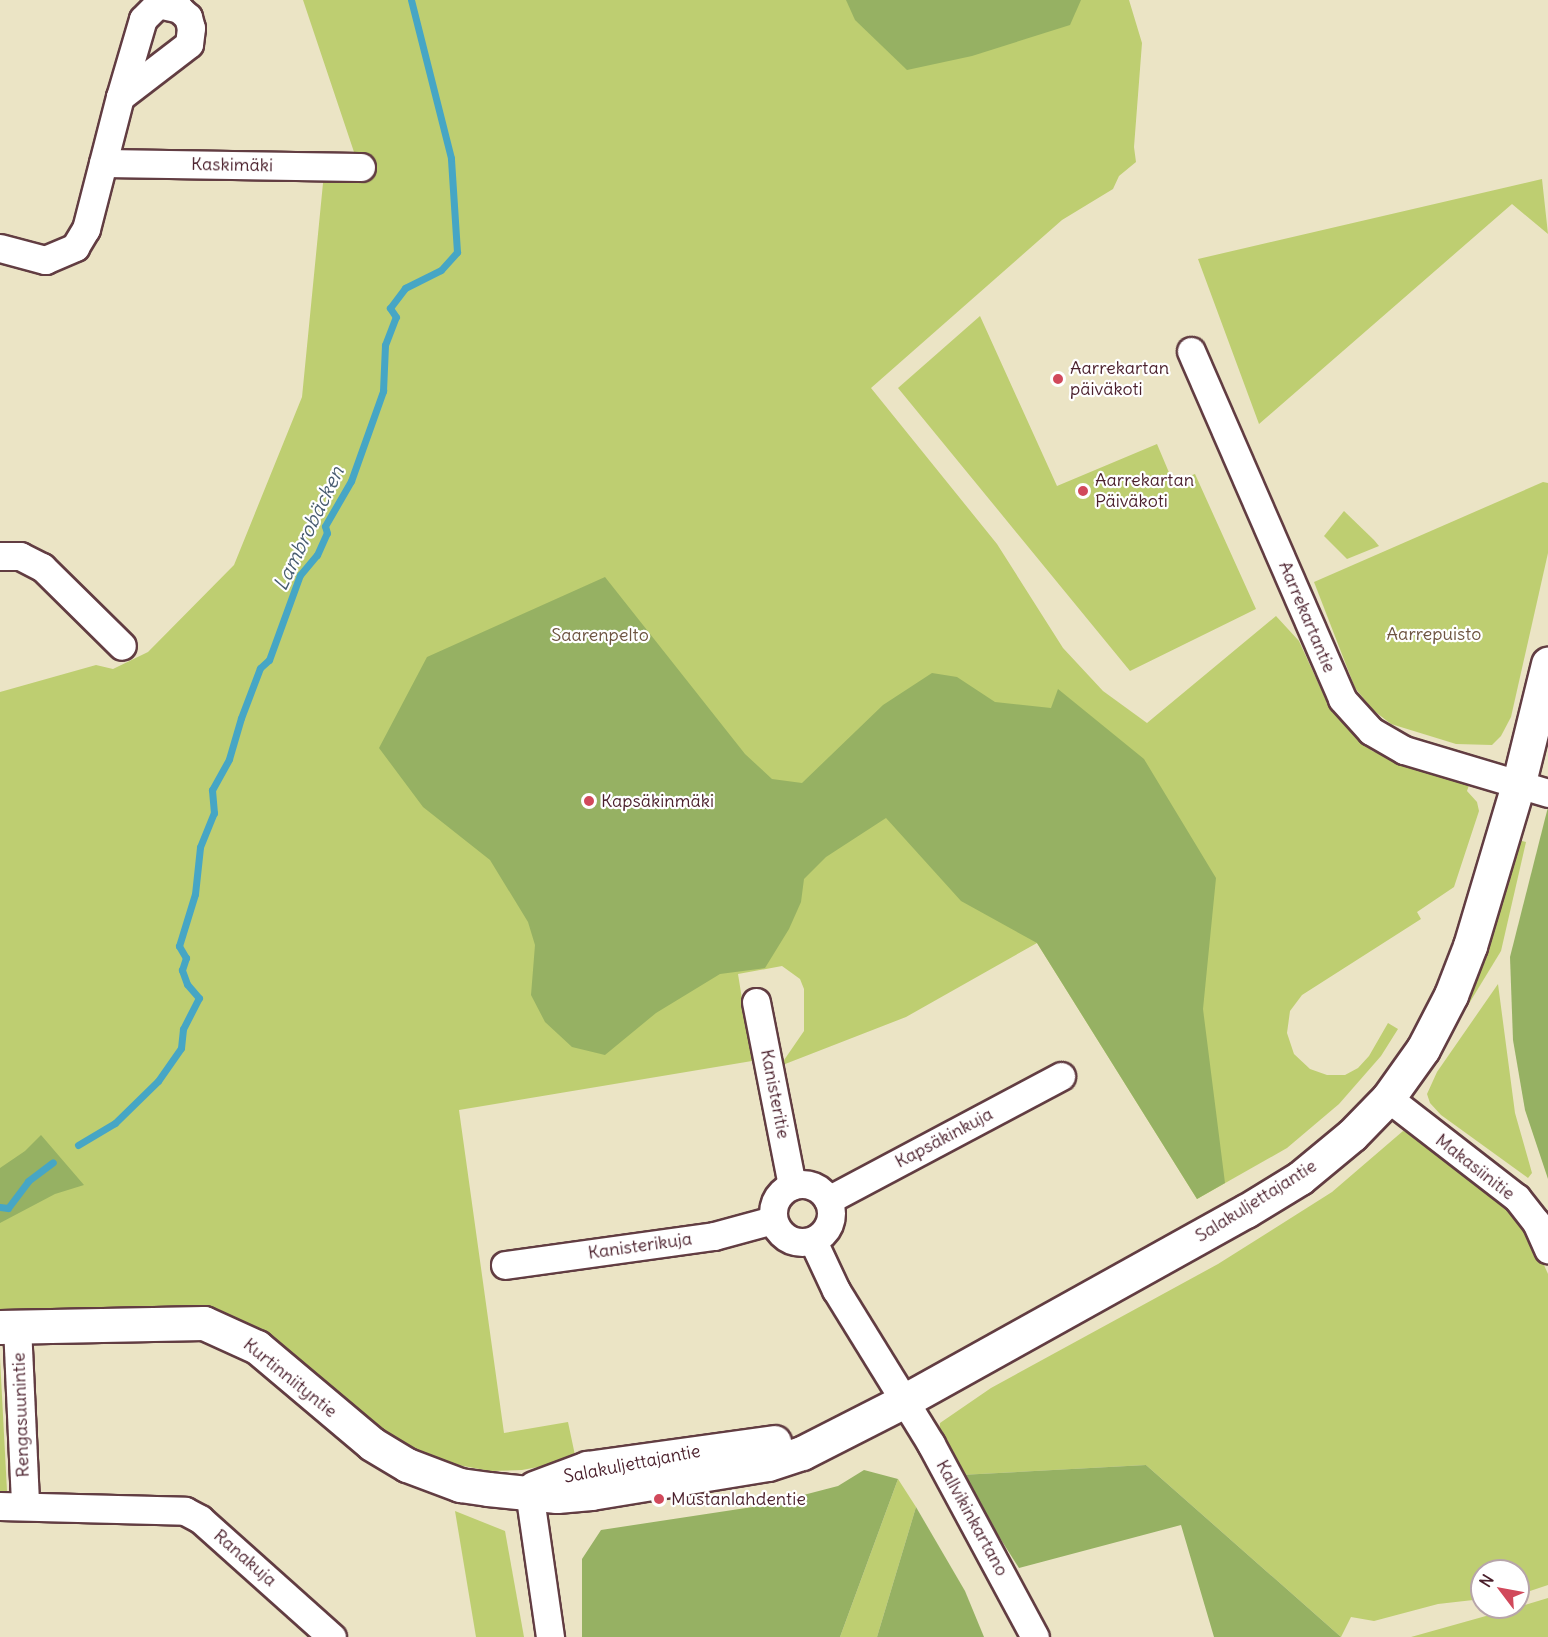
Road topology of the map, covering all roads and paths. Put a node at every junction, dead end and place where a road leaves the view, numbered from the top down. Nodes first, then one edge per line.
1 (120, 97) dead end
2 (103, 163) junction
3 (361, 167) dead end
4 (0, 248) edge
5 (1191, 351) dead end
6 (0, 556) edge
7 (122, 646) dead end
8 (1548, 664) edge
9 (1533, 788) edge
10 (756, 1002) dead end
11 (1061, 1076) dead end
12 (1388, 1098) junction
13 (792, 1185) junction
14 (828, 1200) junction
15 (773, 1220) junction
16 (813, 1241) junction
17 (1548, 1249) edge
18 (505, 1265) dead end
19 (9, 1327) edge
20 (904, 1401) junction
21 (529, 1491) junction
22 (12, 1505) edge
23 (145, 1508) joint
24 (332, 1637) edge
25 (550, 1637) edge
26 (1035, 1637) edge

1 - 2 street
2 - 3 street, Kaskimäki
2 - 4 street
5 - 9 street, Aarrekartantie
6 - 7 street
8 - 9 street, Salakuljettajantie
9 - 12 street, Salakuljettajantie
10 - 13 street, Kanisteritie
11 - 14 street, Kapsäkinkuja
12 - 17 street, Makasiinitie
12 - 20 street, Salakuljettajantie
13 - 14 street
13 - 15 street
14 - 16 street
15 - 16 street
15 - 18 street, Kanisterikuja
16 - 20 street
19 - 21 street, Kurtinniityntie
19 - 22 street, Rengasuunintie
20 - 21 street, Salakuljettajantie
20 - 26 street, Kallvikinkartano
21 - 25 street
22 - 23 street, Rengasuunintie
23 - 24 street, Ranakuja

